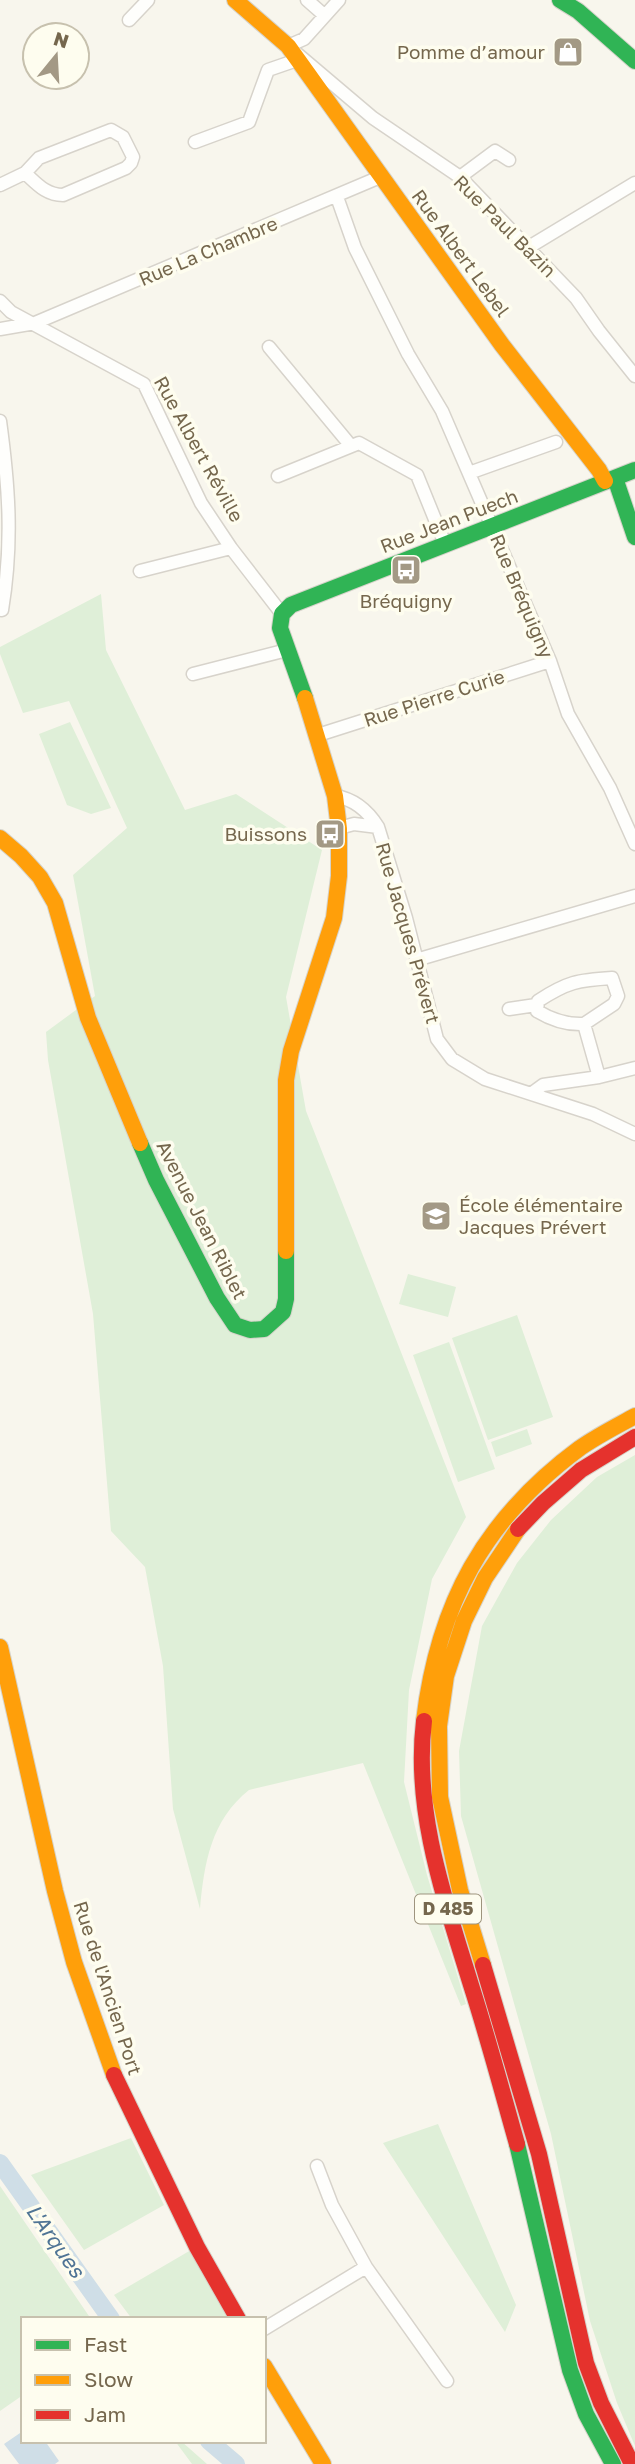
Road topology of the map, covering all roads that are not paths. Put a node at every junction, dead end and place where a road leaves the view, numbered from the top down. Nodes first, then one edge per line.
1 (148, 0) edge
2 (235, 0) edge
3 (307, 0) edge
4 (339, 0) edge
5 (560, 0) edge
6 (574, 6) edge
7 (324, 15) junction
8 (128, 20) dead end
9 (288, 46) junction
10 (297, 60) junction
11 (635, 61) edge
12 (195, 142) dead end
13 (509, 160) dead end
14 (25, 173) junction
15 (380, 177) junction
16 (460, 177) junction
17 (635, 183) edge
18 (0, 185) edge
19 (337, 197) junction
20 (529, 247) junction
21 (0, 301) edge
22 (35, 323) junction
23 (0, 329) edge
24 (269, 347) dead end
25 (635, 376) edge
26 (0, 421) edge
27 (556, 442) dead end
28 (351, 446) junction
29 (635, 470) edge
30 (469, 473) junction
31 (278, 476) dead end
32 (610, 479) junction
33 (492, 525) junction
34 (635, 537) edge
35 (445, 544) junction
36 (231, 548) junction
37 (140, 571) dead end
38 (2, 610) edge
39 (282, 614) junction
40 (287, 650) junction
41 (550, 661) junction
42 (193, 674) dead end
43 (318, 735) junction
44 (335, 796) junction
45 (378, 827) junction
46 (339, 828) junction
47 (0, 838) edge
48 (635, 844) edge
49 (635, 896) edge
50 (416, 960) junction
51 (536, 1005) junction
52 (509, 1009) dead end
53 (584, 1024) junction
54 (635, 1068) edge
55 (599, 1077) junction
56 (533, 1093) junction
57 (635, 1134) edge
58 (635, 1416) edge
59 (635, 1437) edge
60 (0, 1647) edge
61 (317, 2166) dead end
62 (366, 2266) junction
63 (237, 2317) edge
64 (266, 2328) edge
65 (266, 2369) edge
66 (447, 2381) dead end
67 (323, 2464) edge
68 (613, 2464) edge
69 (632, 2464) edge

1 - 8 street
2 - 9 main road, Rue Albert Lebel
3 - 7 street
4 - 7 street
5 - 6 main road
6 - 11 main road
7 - 9 street
9 - 10 main road, Rue Albert Lebel
9 - 16 street, Rue Paul Bazin
10 - 12 street
10 - 15 main road, Rue Albert Lebel
13 - 16 street
14 - 14 street
14 - 18 street
15 - 19 street, Rue La Chambre
15 - 32 main road, Rue Albert Lebel
16 - 20 street, Rue Paul Bazin
17 - 20 street
19 - 22 street, Rue La Chambre
19 - 30 street, Rue Bréquigny
20 - 25 street, Rue Paul Bazin
21 - 22 street, Rue Albert Réville
22 - 23 street, Rue La Chambre
22 - 36 street, Rue Albert Réville
24 - 28 street
26 - 38 street
27 - 30 street
28 - 31 street
28 - 35 street
29 - 32 main road, Rue Jean Puech
30 - 33 street, Rue Bréquigny
32 - 33 main road, Rue Jean Puech
32 - 34 main road, Rue Albert Lebel
33 - 35 main road, Rue Jean Puech
33 - 41 street, Rue Bréquigny
35 - 39 main road, Rue Jean Puech
36 - 37 street
36 - 39 street, Rue Albert Réville
39 - 40 main road
40 - 42 street
40 - 43 main road
41 - 43 street, Rue Pierre Curie
41 - 48 street, Rue Bréquigny
43 - 44 main road
44 - 45 street, Rue Jacques Prévert
44 - 46 main road, Avenue Jean Riblet
45 - 46 street
45 - 50 street, Rue Jacques Prévert
46 - 47 main road, Avenue Jean Riblet
49 - 50 street
50 - 56 street, Rue Jacques Prévert
51 - 52 street
51 - 53 street
51 - 53 street
53 - 55 street
54 - 55 street
55 - 56 street
56 - 57 street, Rue Jacques Prévert
58 - 68 main road, D 485
59 - 69 main road, D 485
60 - 63 main road, Rue de l'Ancien Port
61 - 62 street
62 - 64 street
62 - 66 street
65 - 67 main road

